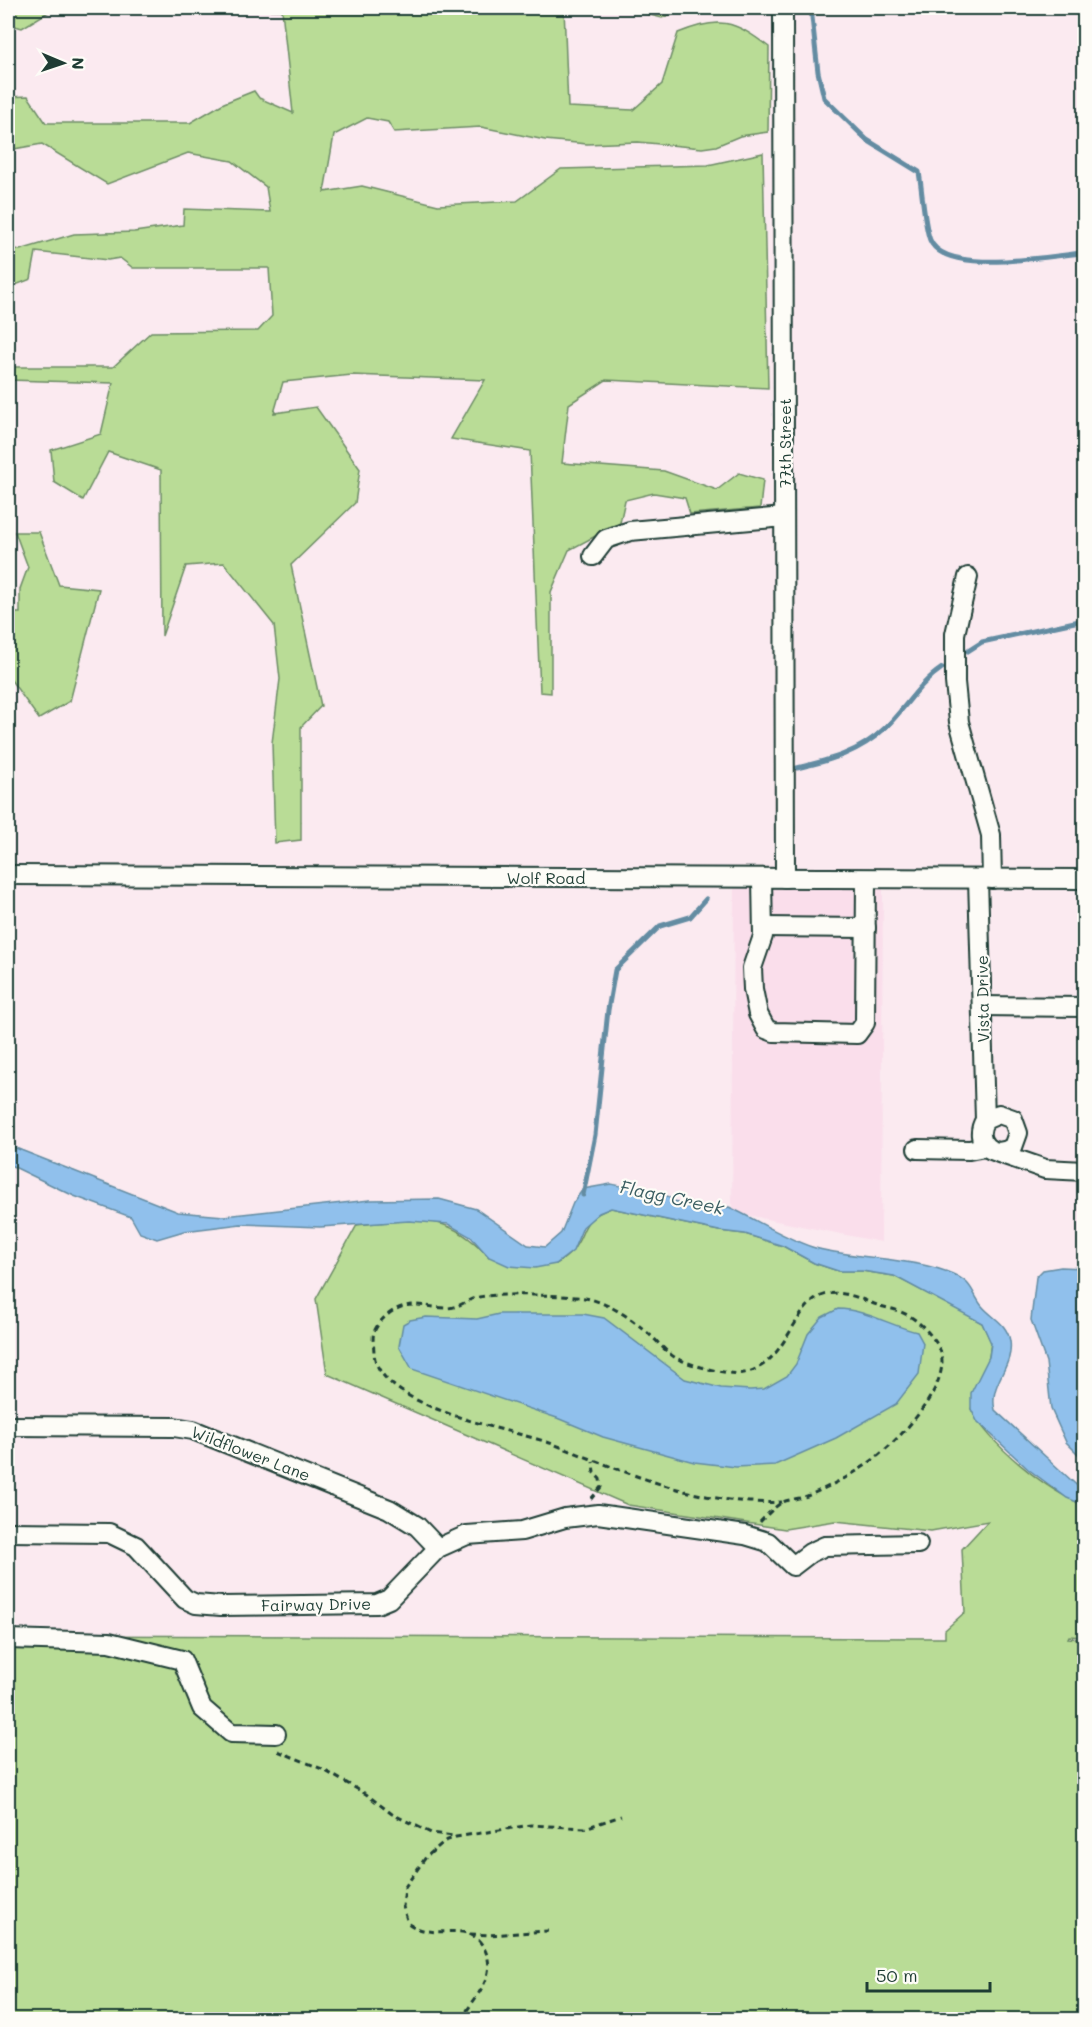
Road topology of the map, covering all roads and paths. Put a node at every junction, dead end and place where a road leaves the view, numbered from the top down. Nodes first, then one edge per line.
1 (783, 8) edge
2 (784, 517) junction
3 (593, 556) dead end
4 (968, 577) dead end
5 (8, 875) edge
6 (762, 878) junction
7 (785, 878) junction
8 (866, 879) junction
9 (985, 879) junction
10 (1084, 879) edge
11 (763, 927) junction
12 (866, 928) junction
13 (982, 1006) junction
14 (1084, 1007) edge
15 (985, 1120) junction
16 (917, 1149) dead end
17 (992, 1150) junction
18 (1084, 1171) edge
19 (8, 1426) edge
20 (593, 1462) junction
21 (782, 1502) junction
22 (581, 1516) junction
23 (8, 1532) edge
24 (745, 1535) junction
25 (918, 1544) dead end
26 (438, 1548) junction
27 (8, 1639) edge
28 (277, 1742) joint
29 (621, 1816) dead end
30 (456, 1837) junction
31 (548, 1931) dead end
32 (468, 1933) junction
33 (461, 2019) edge

1 - 2 street, 77th Street
2 - 3 street
2 - 7 street, 77th Street
4 - 9 street, Vista Drive
5 - 6 street, Wolf Road
6 - 7 street, Wolf Road
6 - 11 street
7 - 8 street, Wolf Road
8 - 9 street, Wolf Road
8 - 12 street
9 - 10 street, Wolf Road
9 - 13 street, Vista Drive
11 - 12 street
11 - 12 street
13 - 14 street
13 - 15 street, Vista Drive
15 - 17 street, Vista Drive
15 - 17 street
16 - 17 street
17 - 18 street
19 - 26 street, Wildflower Lane
20 - 21 path
20 - 21 path
20 - 22 path
21 - 24 path
22 - 24 street, Fairway Drive
22 - 26 street, Fairway Drive
23 - 26 street, Fairway Drive
24 - 25 street, Fairway Drive
27 - 28 street
28 - 30 path
29 - 30 path
30 - 32 path
31 - 32 path
32 - 33 path

